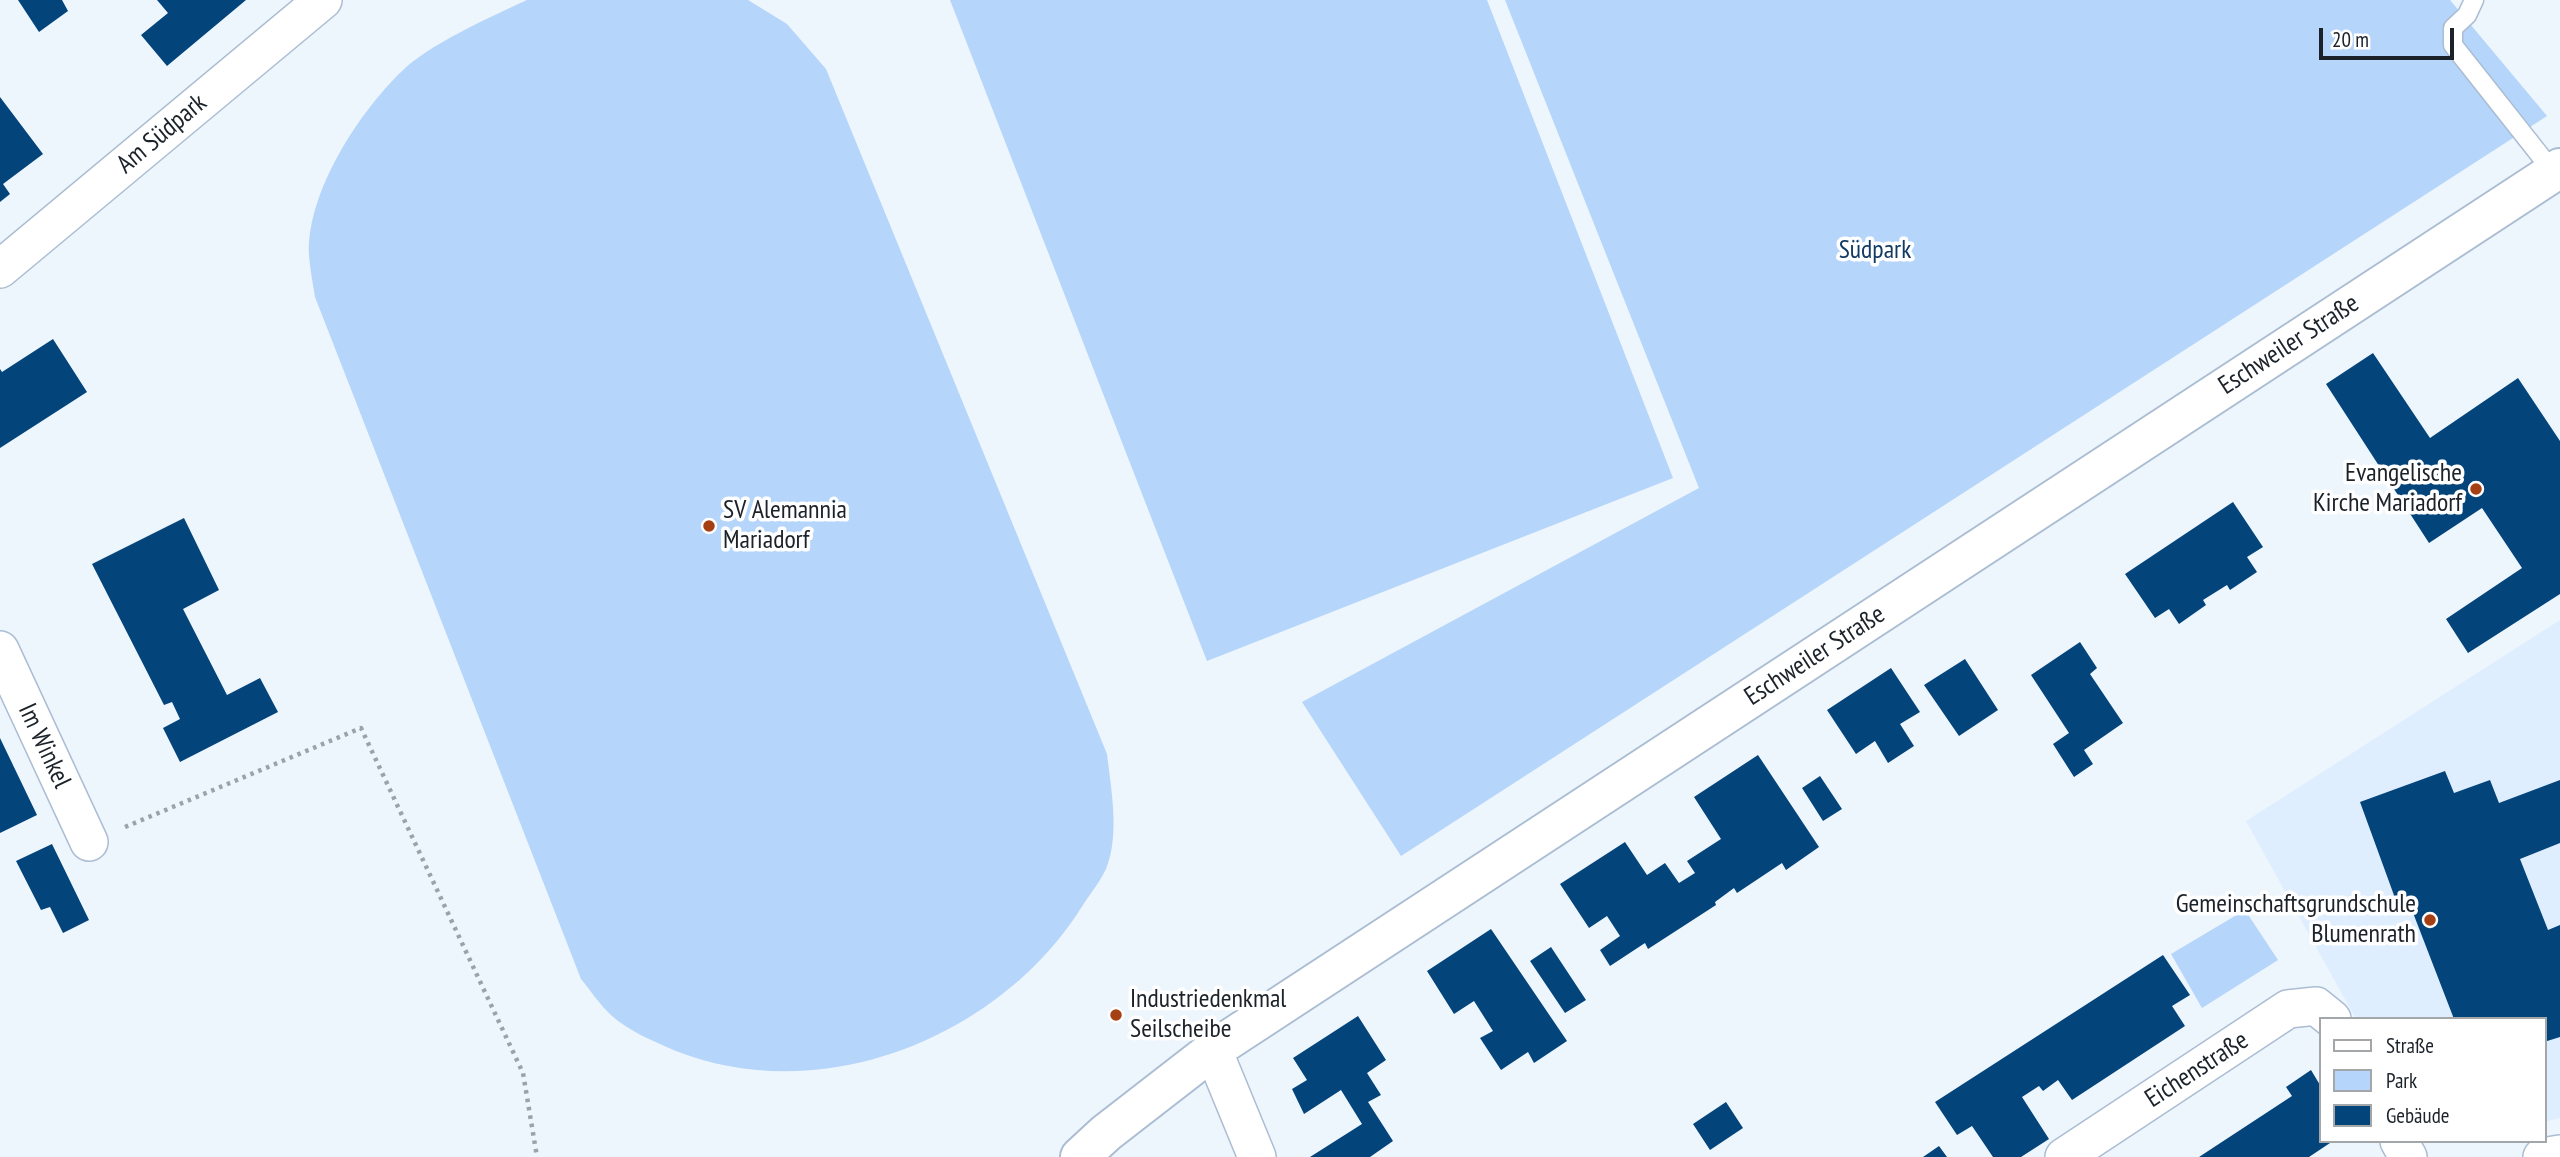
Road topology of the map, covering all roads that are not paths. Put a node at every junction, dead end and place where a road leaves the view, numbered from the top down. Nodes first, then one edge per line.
1 (323, 0) edge
2 (2474, 0) edge
3 (2557, 170) edge
4 (0, 269) edge
5 (0, 650) edge
6 (89, 842) road end
7 (2330, 1017) edge
8 (1213, 1050) junction
9 (2560, 1154) edge
10 (1080, 1157) edge
11 (1257, 1157) edge
12 (2064, 1157) edge
13 (2542, 1157) edge

1 - 4 street, Am Südpark
2 - 3 lane
3 - 8 street, Eschweiler Straße
5 - 6 street, Im Winkel
7 - 12 street, Eichenstraße
8 - 10 street, Eschweiler Straße
8 - 11 street
9 - 13 street

